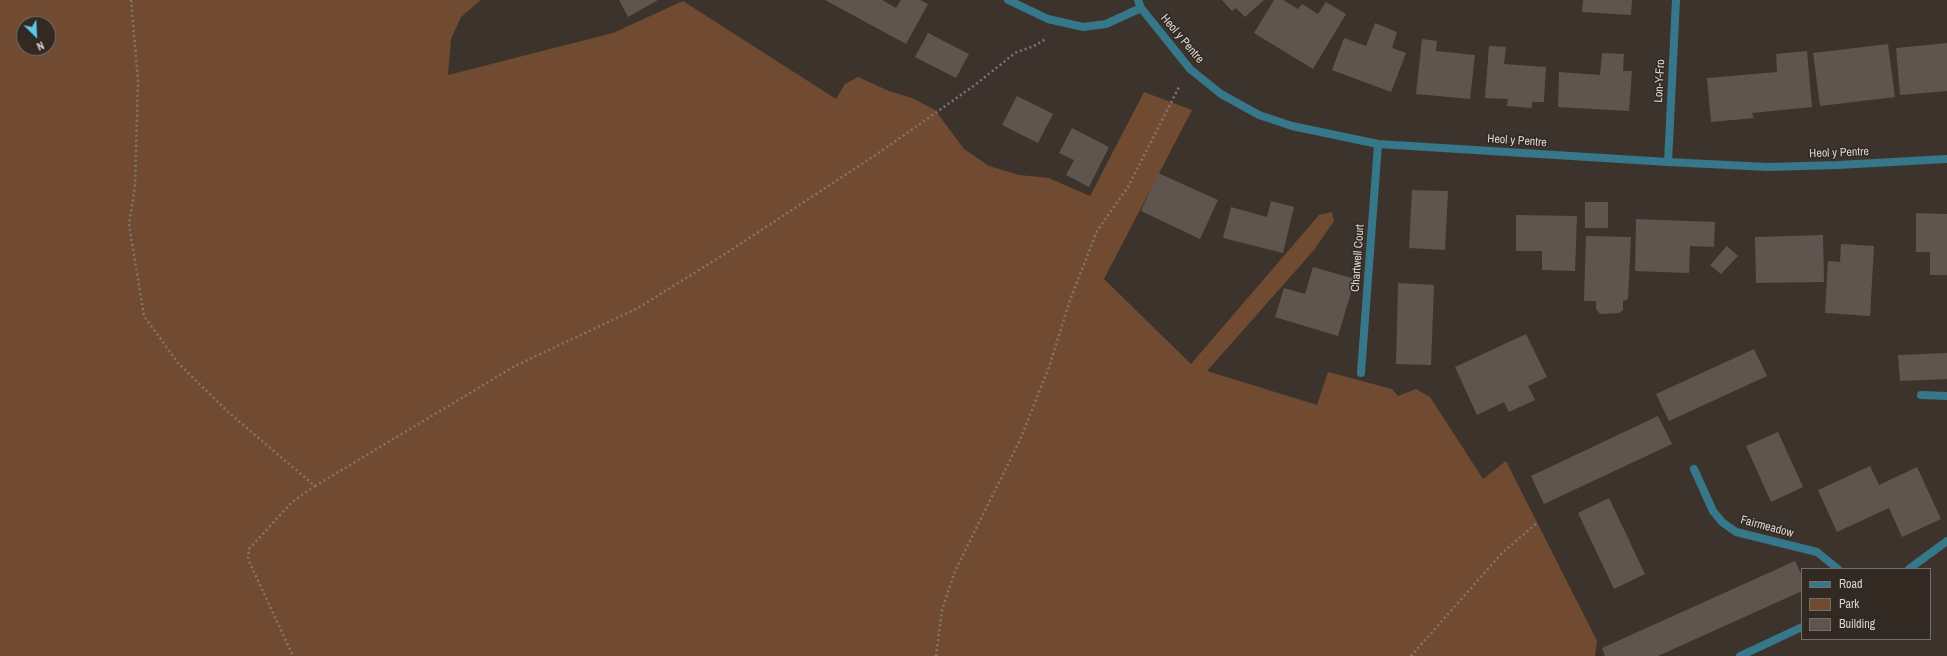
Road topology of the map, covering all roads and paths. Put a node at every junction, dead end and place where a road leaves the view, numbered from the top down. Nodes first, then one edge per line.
1 (131, 0) edge
2 (1008, 0) edge
3 (1138, 0) edge
4 (1676, 0) edge
5 (1141, 8) junction
6 (1070, 24) junction
7 (1190, 69) junction
8 (1378, 144) junction
9 (1947, 159) edge
10 (1668, 162) junction
11 (1361, 373) dead end
12 (1921, 395) dead end
13 (1947, 396) edge
14 (1694, 469) dead end
15 (315, 486) junction
16 (1537, 522) dead end
17 (1947, 541) edge
18 (1837, 568) edge
19 (1910, 568) edge
20 (1801, 626) edge
21 (294, 656) edge
22 (936, 656) edge
23 (1411, 656) edge
24 (1740, 656) edge

1 - 15 path
2 - 6 street
3 - 5 street, Heol y Pentre
4 - 10 street, Lon-Y-Fro
5 - 6 street
5 - 7 street, Heol y Pentre
6 - 15 path
7 - 8 street, Heol y Pentre
7 - 22 path
8 - 10 street, Heol y Pentre
8 - 11 street, Chartwell Court
9 - 10 street, Heol y Pentre
12 - 13 street
14 - 18 street, Fairmeadow
15 - 21 path
16 - 23 path
17 - 19 street
20 - 24 street

